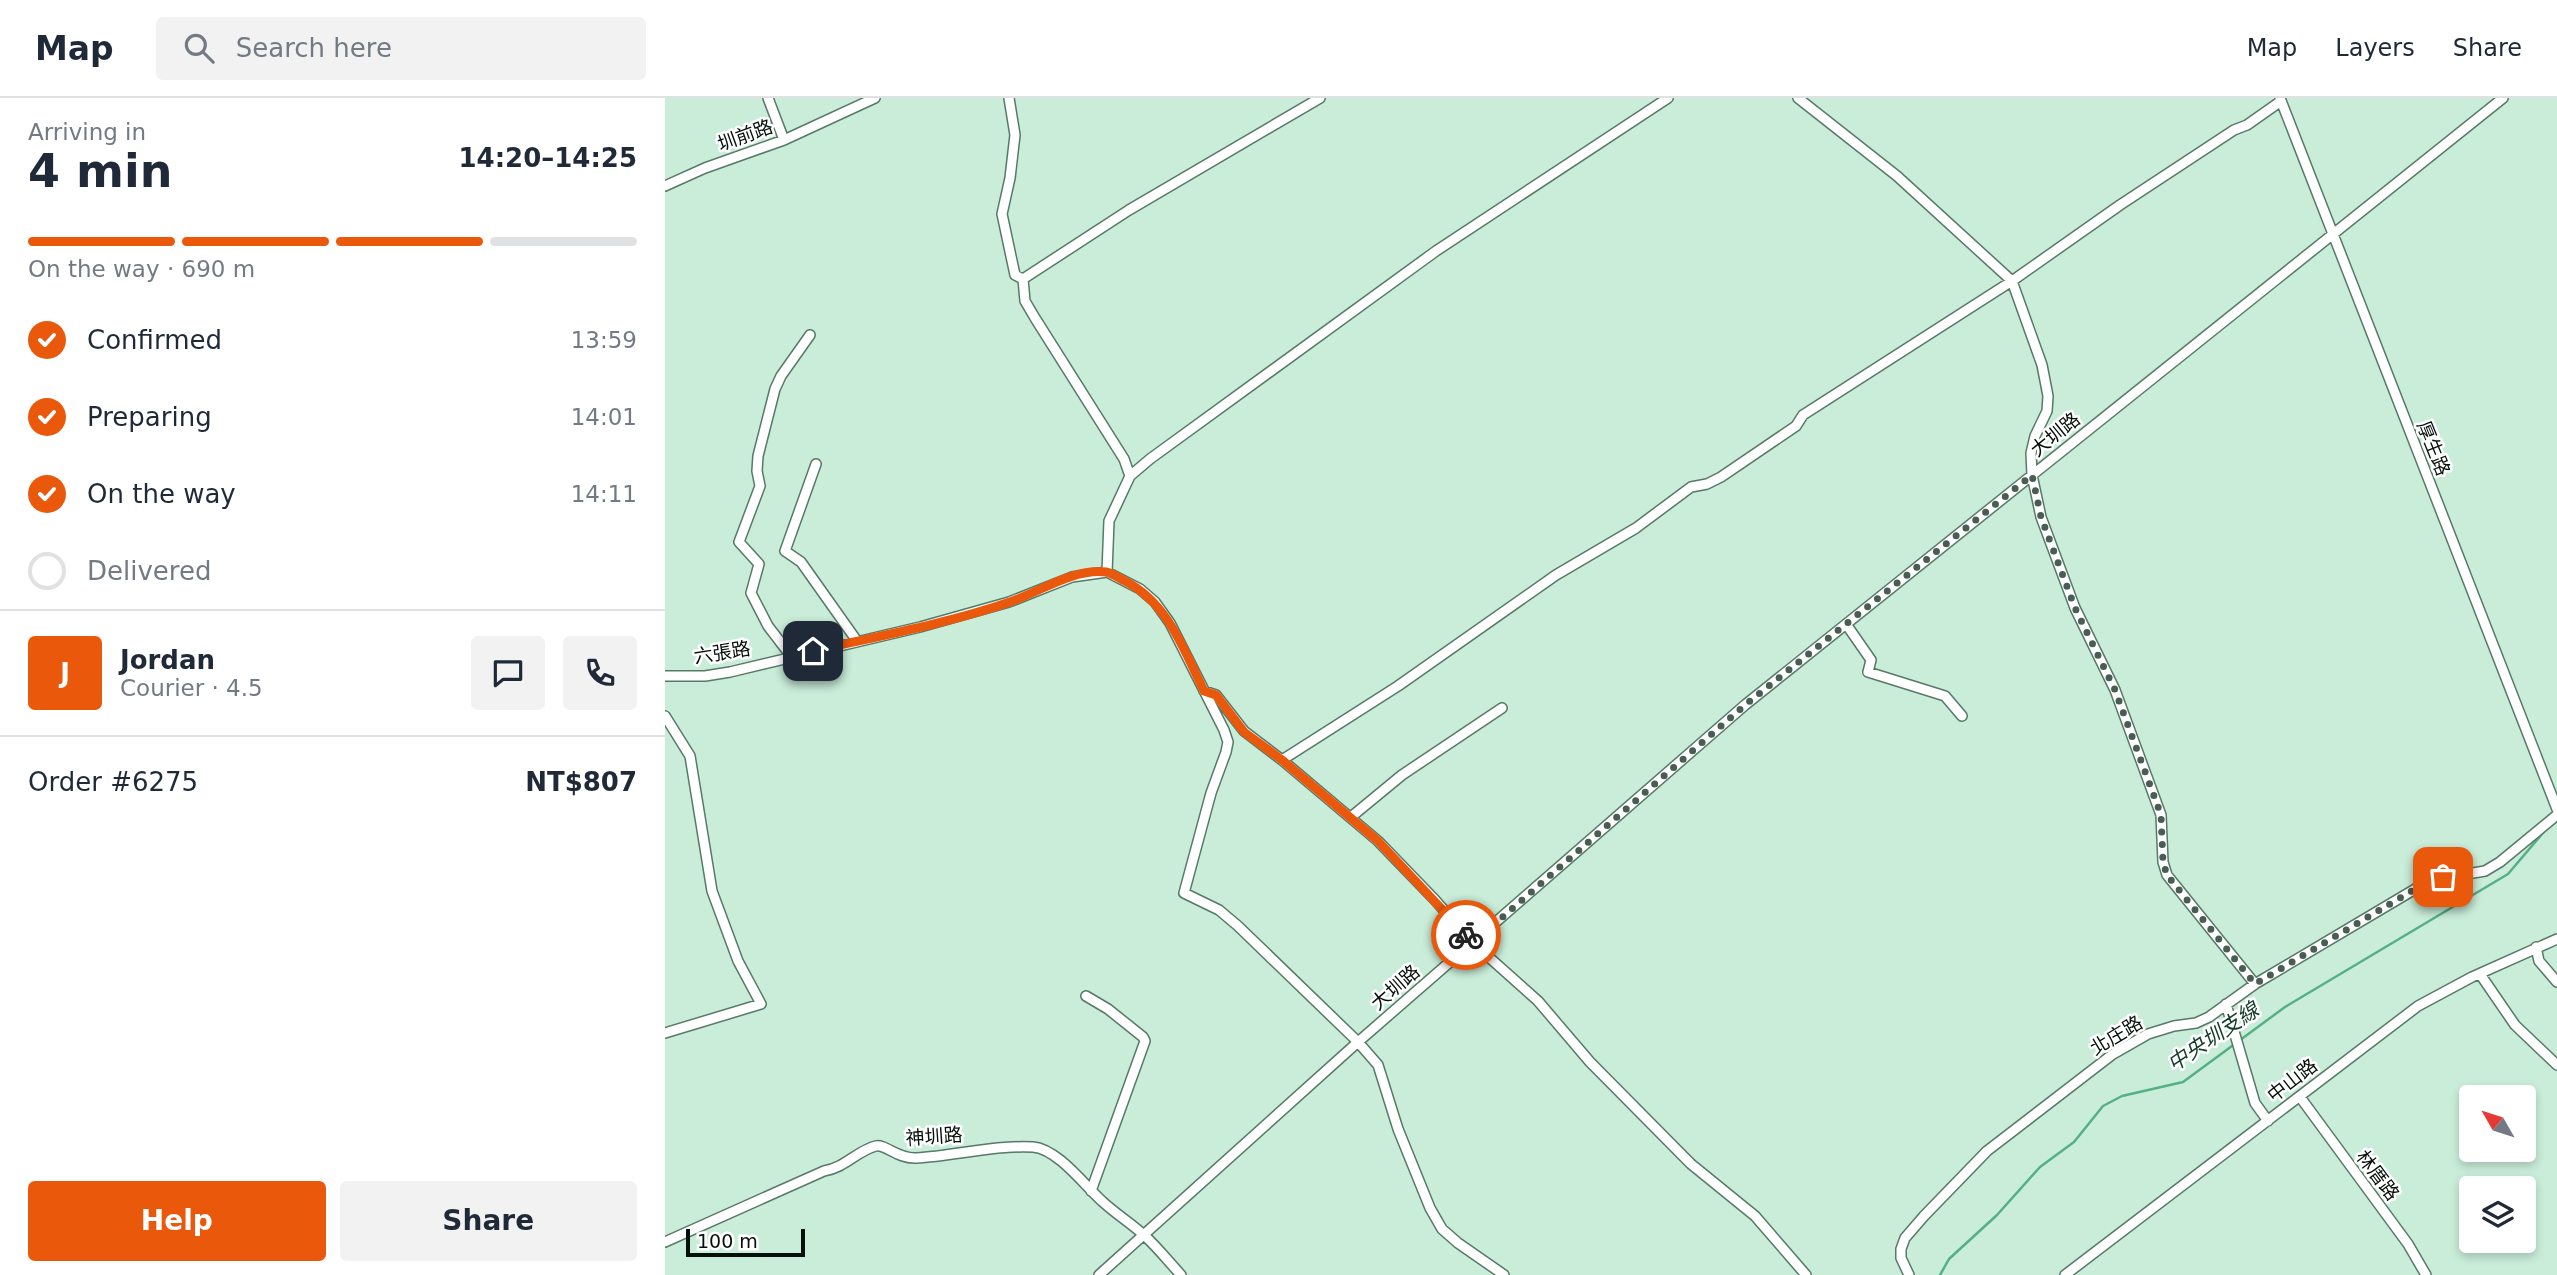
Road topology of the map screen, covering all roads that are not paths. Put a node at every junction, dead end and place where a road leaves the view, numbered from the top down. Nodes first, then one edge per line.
1 (768, 98) edge
2 (875, 98) edge
3 (1009, 98) edge
4 (1320, 98) edge
5 (1668, 98) edge
6 (1798, 98) edge
7 (2503, 98) edge
8 (2280, 100) edge
9 (784, 140) junction
10 (665, 186) edge
11 (2332, 234) junction
12 (1023, 279) junction
13 (2012, 281) junction
14 (810, 335) dead end
15 (816, 464) dead end
16 (2032, 475) junction
17 (1130, 476) junction
18 (1107, 572) junction
19 (1846, 624) junction
20 (857, 641) junction
21 (791, 656) junction
22 (665, 676) edge
23 (1204, 691) junction
24 (1502, 708) dead end
25 (665, 716) edge
26 (1962, 716) dead end
27 (1282, 760) junction
28 (2557, 810) edge
29 (2557, 815) edge
30 (1351, 817) junction
31 (2557, 939) edge
32 (1473, 943) junction
33 (2536, 947) junction
34 (2480, 974) junction
35 (2557, 982) edge
36 (2255, 984) junction
37 (1086, 996) dead end
38 (2226, 1004) junction
39 (665, 1033) edge
40 (1358, 1042) junction
41 (2557, 1065) edge
42 (2300, 1097) junction
43 (2268, 1121) junction
44 (1091, 1191) junction
45 (1144, 1235) junction
46 (665, 1242) edge
47 (1099, 1275) edge
48 (1181, 1275) edge
49 (1504, 1275) edge
50 (1806, 1275) edge
51 (1909, 1275) edge
52 (2065, 1275) edge
53 (2426, 1275) edge

1 - 9 street
2 - 9 street, 圳前路
3 - 12 street
4 - 12 street
5 - 17 street
6 - 13 street
7 - 11 street, 大圳路
8 - 11 street, 厚生路
8 - 13 street
9 - 10 street, 圳前路
11 - 16 street, 大圳路
11 - 28 street, 厚生路
12 - 17 street
13 - 16 street
13 - 27 street
14 - 21 street
15 - 20 street
16 - 19 street, 大圳路
16 - 36 street
17 - 18 street
18 - 20 street, 六張路
18 - 23 street
19 - 26 street
19 - 32 street, 大圳路
20 - 21 street, 六張路
21 - 22 street, 六張路
23 - 27 street
23 - 40 street
24 - 30 street
25 - 39 street
27 - 30 street
29 - 36 street, 北庄路
30 - 32 street
31 - 33 street, 中山路
32 - 40 street, 大圳路
32 - 50 street
33 - 34 street, 中山路
33 - 35 street
34 - 41 street
34 - 42 street, 中山路
36 - 38 street, 北庄路
37 - 44 street
38 - 43 street
38 - 51 street, 北庄路
40 - 45 street, 大圳路
40 - 49 street
42 - 43 street, 中山路
42 - 53 street, 林厝路
43 - 52 street, 中山路
44 - 45 street, 神圳路
44 - 46 street, 神圳路
45 - 47 street, 大圳路
45 - 48 street, 神圳路

